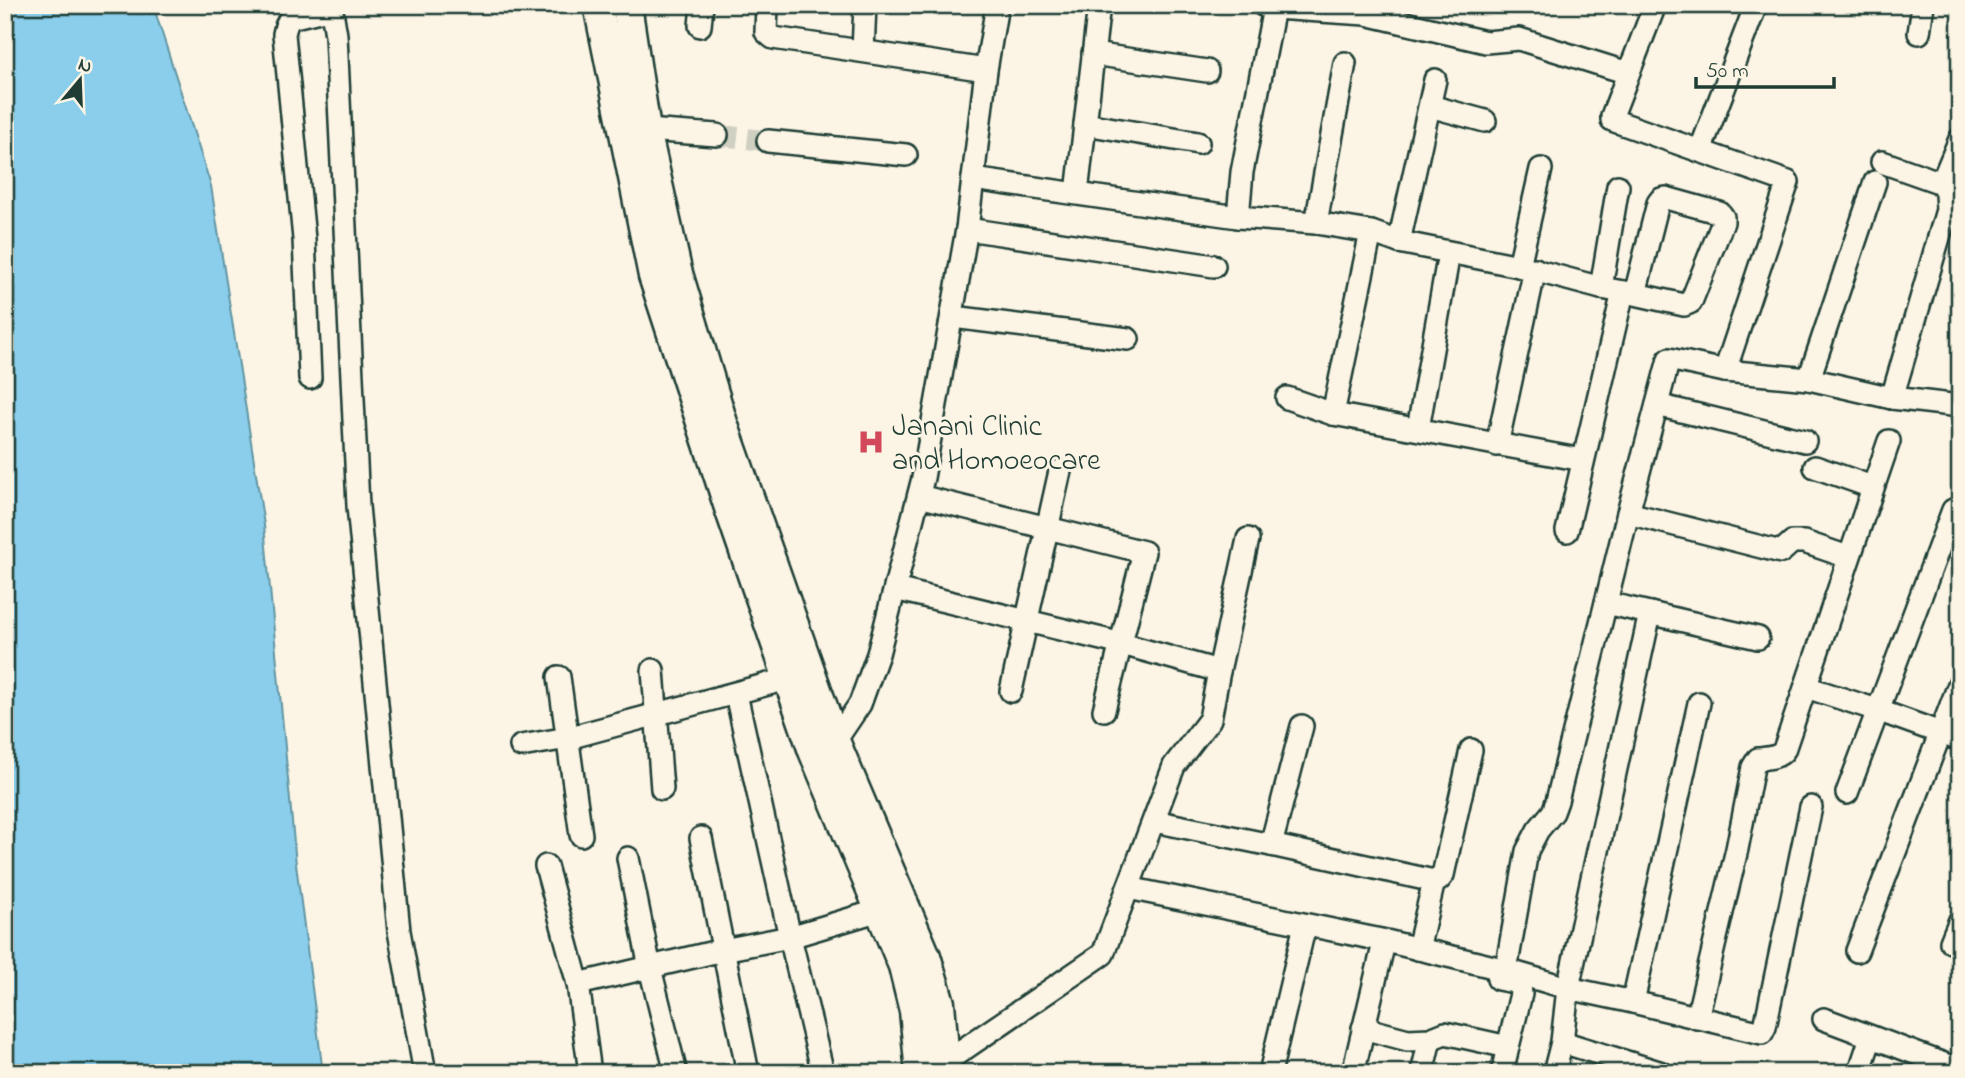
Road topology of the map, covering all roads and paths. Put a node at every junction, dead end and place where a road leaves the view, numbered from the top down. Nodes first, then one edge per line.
1 (598, 5) edge
2 (627, 5) edge
3 (767, 5) edge
4 (865, 5) edge
5 (997, 5) edge
6 (1099, 5) edge
7 (1655, 5) edge
8 (1756, 5) edge
9 (1923, 5) edge
10 (332, 7) edge
11 (1269, 7) edge
12 (1367, 10) edge
13 (1919, 33) dead end
14 (863, 51) junction
15 (1093, 54) junction
16 (1345, 64) dead end
17 (986, 70) junction
18 (1207, 71) dead end
19 (1628, 73) junction
20 (1435, 80) dead end
21 (1430, 106) junction
22 (1485, 121) dead end
23 (1085, 124) junction
24 (635, 132) junction
25 (718, 135) tunnel mouth
26 (1960, 139) edge
27 (768, 141) tunnel mouth
28 (1198, 144) dead end
29 (1700, 151) junction
30 (906, 156) dead end
31 (1541, 169) dead end
32 (973, 179) junction
33 (1618, 186) dead end
34 (1951, 186) edge
35 (1077, 193) junction
36 (1238, 217) junction
37 (1316, 223) junction
38 (967, 229) junction
39 (1371, 232) junction
40 (1399, 242) junction
41 (1449, 253) junction
42 (1213, 266) dead end
43 (1527, 267) junction
44 (1601, 288) junction
45 (1629, 293) junction
46 (953, 317) junction
47 (1128, 339) dead end
48 (1725, 371) junction
49 (310, 378) dead end
50 (1809, 379) junction
51 (1287, 398) dead end
52 (1892, 398) junction
53 (1657, 405) junction
54 (1960, 407) edge
55 (1333, 414) junction
56 (1418, 429) junction
57 (1805, 441) dead end
58 (1888, 441) dead end
59 (1497, 445) junction
60 (1583, 460) junction
61 (1815, 467) dead end
62 (1060, 471) dead end
63 (1872, 486) junction
64 (919, 496) junction
65 (1953, 510) dead end
66 (1628, 513) junction
67 (1047, 528) junction
68 (1567, 531) dead end
69 (1248, 539) dead end
70 (1848, 557) junction
71 (895, 589) junction
72 (1606, 603) junction
73 (1650, 613) junction
74 (1027, 621) junction
75 (1758, 638) dead end
76 (1122, 644) junction
77 (653, 670) dead end
78 (1219, 671) junction
79 (559, 677) dead end
80 (787, 679) junction
81 (1960, 682) edge
82 (1806, 687) junction
83 (1011, 691) dead end
84 (736, 694) junction
85 (1699, 704) dead end
86 (1104, 710) dead end
87 (1877, 710) junction
88 (656, 715) junction
89 (1302, 726) dead end
90 (1950, 737) edge
91 (568, 738) junction
92 (521, 746) dead end
93 (824, 746) junction
94 (1471, 750) dead end
95 (662, 789) dead end
96 (1847, 793) dead end
97 (1811, 807) dead end
98 (1154, 821) junction
99 (581, 835) dead end
100 (701, 838) dead end
101 (1271, 845) junction
102 (628, 858) dead end
103 (546, 866) dead end
104 (1434, 881) junction
105 (1128, 888) junction
106 (880, 911) junction
107 (1960, 920) edge
108 (1305, 925) junction
109 (790, 937) junction
110 (1344, 942) dead end
111 (1951, 942) dead end
112 (1418, 949) junction
113 (723, 950) junction
114 (1382, 951) junction
115 (1857, 951) dead end
116 (650, 968) junction
117 (1506, 970) junction
118 (578, 984) junction
119 (1568, 988) junction
120 (1633, 1002) junction
121 (1697, 1018) junction
122 (1824, 1020) dead end
123 (1363, 1028) junction
124 (1871, 1037) junction
125 (1430, 1039) junction
126 (1562, 1042) junction
127 (1508, 1047) junction
128 (933, 1070) edge
129 (1960, 1070) edge
130 (425, 1073) edge
131 (590, 1073) edge
132 (676, 1073) edge
133 (748, 1073) edge
134 (823, 1073) edge
135 (1270, 1073) edge
136 (1353, 1073) edge
137 (1422, 1073) edge
138 (1502, 1073) edge
139 (1554, 1073) edge
140 (1662, 1073) edge
141 (1859, 1073) edge

1 - 24 main road
2 - 24 main road
3 - 14 street
4 - 14 street
5 - 17 street
6 - 15 street
7 - 19 street
8 - 29 street
9 - 13 street
10 - 49 street
10 - 130 street
11 - 12 street
11 - 36 street
12 - 19 street
14 - 17 street
15 - 18 street
15 - 23 street
16 - 37 street
17 - 32 street
19 - 29 street
20 - 21 street
21 - 22 street
21 - 40 street
23 - 28 street
23 - 35 street
24 - 25 street
24 - 80 main road
24 - 93 main road
26 - 34 street
27 - 30 street
29 - 48 street
31 - 43 street
32 - 35 street
32 - 38 street
33 - 44 street
34 - 50 street
34 - 52 street
35 - 36 street
36 - 37 street
37 - 39 street
38 - 42 street
38 - 46 street
39 - 40 street
39 - 55 street
40 - 41 street
41 - 43 street
41 - 56 street
43 - 44 street
43 - 59 street
44 - 45 street
45 - 45 street
45 - 60 street
46 - 47 street
46 - 64 street
48 - 50 street
48 - 53 street
50 - 52 street
51 - 55 street
52 - 54 street
53 - 57 street
53 - 66 street
55 - 56 street
56 - 59 street
58 - 63 street
59 - 60 street
60 - 68 street
61 - 63 street
62 - 67 street
63 - 70 street
64 - 67 street
64 - 71 street
65 - 87 street
66 - 70 street
66 - 72 street
67 - 74 street
67 - 76 street
69 - 78 street
70 - 82 street
71 - 74 street
71 - 93 street
72 - 73 street
72 - 117 street
73 - 75 street
73 - 119 street
74 - 76 street
74 - 83 street
76 - 78 street
76 - 86 street
77 - 88 street
78 - 98 street
79 - 91 street
80 - 84 street
80 - 93 main road
81 - 90 street
82 - 87 street
82 - 121 street
84 - 88 street
84 - 109 street
85 - 120 street
87 - 90 street
87 - 96 street
88 - 91 street
88 - 95 street
89 - 101 street
90 - 115 street
91 - 92 street
91 - 99 street
93 - 106 main road
93 - 128 main road
94 - 104 street
97 - 121 street
98 - 101 street
98 - 105 street
100 - 113 street
101 - 104 street
102 - 116 street
103 - 118 street
104 - 112 street
105 - 108 street
105 - 128 street
106 - 109 street
106 - 128 main road
107 - 111 street
108 - 112 street
108 - 135 street
109 - 113 street
109 - 134 street
110 - 114 street
112 - 117 street
113 - 116 street
113 - 133 street
114 - 123 street
114 - 127 street
116 - 118 street
116 - 132 street
117 - 119 street
118 - 131 street
119 - 120 street
119 - 126 street
120 - 121 street
122 - 124 street
123 - 125 street
123 - 136 street
124 - 129 street
124 - 141 street
125 - 127 street
125 - 137 street
126 - 139 street
126 - 140 street
127 - 138 street

